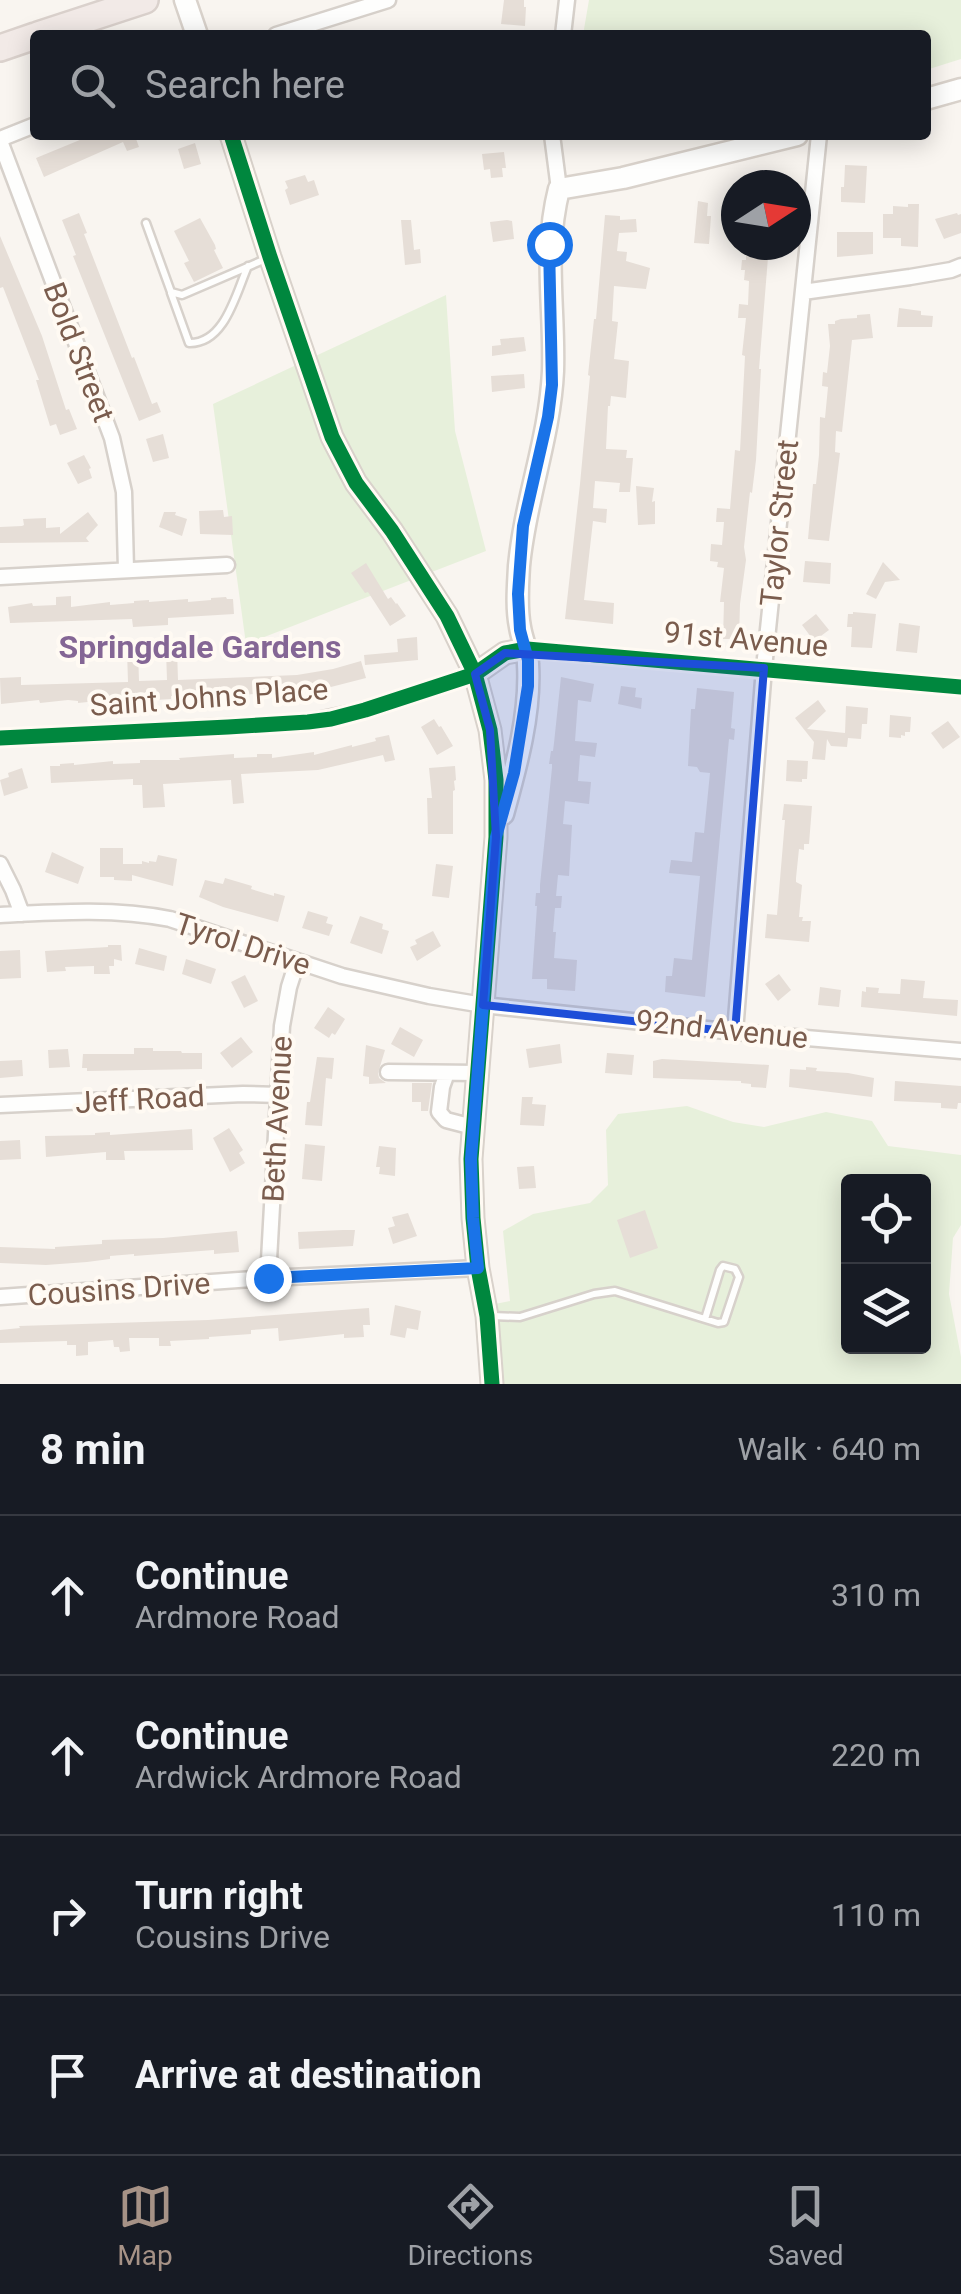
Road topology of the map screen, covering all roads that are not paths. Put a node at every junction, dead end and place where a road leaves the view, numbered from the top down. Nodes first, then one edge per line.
1 (145, 0) edge
2 (185, 0) edge
3 (388, 0) edge
4 (567, 0) edge
5 (54, 30) edge
6 (196, 30) edge
7 (292, 30) edge
8 (564, 30) edge
9 (30, 38) edge
10 (0, 48) edge
11 (961, 89) edge
12 (931, 98) edge
13 (30, 127) edge
14 (0, 140) edge
15 (233, 140) edge
16 (553, 140) edge
17 (777, 140) edge
18 (818, 140) edge
19 (559, 188) junction
20 (146, 223) dead end
21 (270, 257) junction
22 (248, 266) junction
23 (961, 266) edge
24 (171, 292) junction
25 (802, 292) junction
26 (227, 565) dead end
27 (126, 569) junction
28 (0, 577) edge
29 (526, 649) junction
30 (764, 668) junction
31 (475, 674) junction
32 (961, 686) edge
33 (0, 738) edge
34 (496, 837) junction
35 (0, 864) edge
36 (0, 914) edge
37 (22, 914) junction
38 (298, 962) junction
39 (483, 1004) junction
40 (734, 1032) junction
41 (961, 1050) edge
42 (388, 1072) dead end
43 (447, 1072) junction
44 (478, 1073) junction
45 (279, 1094) junction
46 (0, 1105) edge
47 (473, 1127) junction
48 (478, 1268) junction
49 (268, 1278) junction
50 (0, 1297) edge
51 (487, 1316) junction
52 (706, 1319) junction
53 (492, 1384) edge

1 - 5 highway
2 - 6 street
3 - 7 street
4 - 8 street
9 - 10 highway
11 - 12 street
13 - 14 street
14 - 27 street, Bold Street
15 - 21 street
16 - 19 street
17 - 19 street
18 - 25 street, Taylor Street
19 - 29 street
20 - 24 lane
21 - 22 lane
21 - 31 street
22 - 24 lane
22 - 24 lane
23 - 25 street
25 - 30 street, Taylor Street
26 - 27 street
27 - 28 street
29 - 30 street, 91st Avenue
29 - 31 street
29 - 34 street
30 - 32 street, 91st Avenue
30 - 40 street, Taylor Street
31 - 33 street, Saint Johns Place
31 - 34 street
34 - 39 street
35 - 37 street
36 - 37 street, Tyrol Drive
37 - 38 street, Tyrol Drive
38 - 39 street, Tyrol Drive
38 - 45 street, Beth Avenue
39 - 40 street, 92nd Avenue
39 - 44 street
40 - 41 street, 92nd Avenue
42 - 43 street
43 - 44 street
43 - 47 street
44 - 47 street
45 - 46 street, Jeff Road
45 - 49 street, Beth Avenue
47 - 48 street
48 - 49 street, Cousins Drive
48 - 51 street
49 - 50 street, Cousins Drive
51 - 52 lane
51 - 53 street
52 - 52 lane

